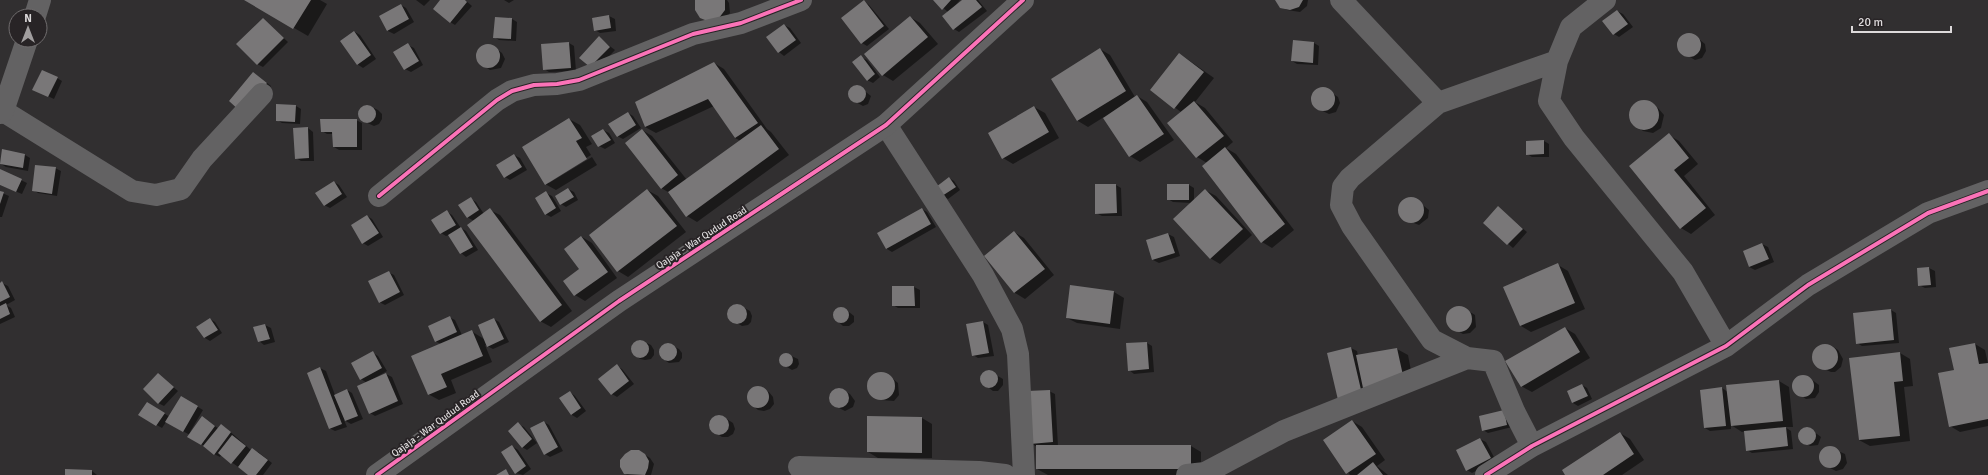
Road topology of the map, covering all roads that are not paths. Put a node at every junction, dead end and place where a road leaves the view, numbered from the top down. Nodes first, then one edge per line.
1 (801, 0) edge
2 (1341, 0) edge
3 (1605, 0) edge
4 (1013, 3) edge
5 (24, 48) edge
6 (1557, 61) junction
7 (262, 94) dead end
8 (1438, 103) junction
9 (1, 111) edge
10 (886, 125) junction
11 (1988, 191) edge
12 (379, 196) dead end
13 (1726, 346) junction
14 (1467, 358) junction
15 (1532, 446) junction
16 (799, 467) dead end
17 (377, 475) edge
18 (1005, 475) edge
19 (1024, 475) edge
20 (1187, 475) edge
21 (1486, 475) edge

1 - 12 street
2 - 8 street
3 - 6 street
4 - 10 street, Qajaja - War Qudud Road
5 - 9 street
6 - 8 street
6 - 13 street
7 - 9 street
8 - 14 street
10 - 17 street, Qajaja - War Qudud Road
10 - 19 street
11 - 13 street
13 - 15 street
14 - 15 street
14 - 20 street
15 - 21 street
16 - 18 street

